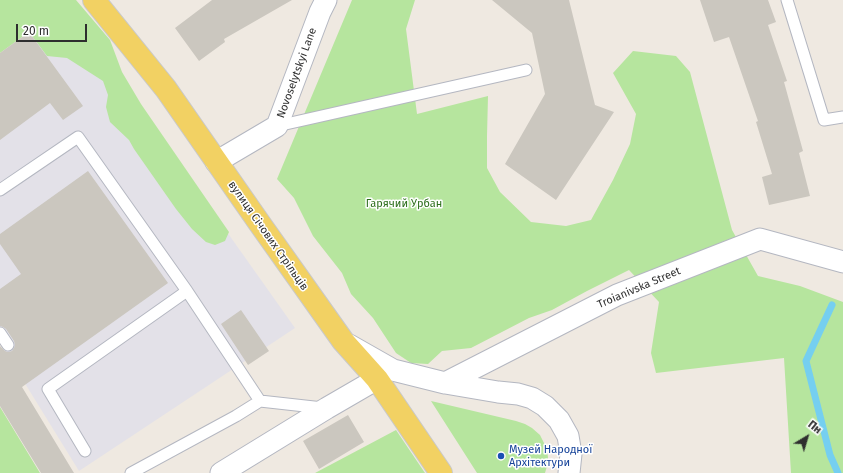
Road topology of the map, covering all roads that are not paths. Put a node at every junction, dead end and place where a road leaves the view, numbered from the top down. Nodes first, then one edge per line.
1 (94, 0) edge
2 (326, 0) edge
3 (787, 0) edge
4 (526, 70) dead end
5 (843, 117) edge
6 (277, 126) junction
7 (216, 162) junction
8 (0, 190) edge
9 (843, 262) edge
10 (188, 292) junction
11 (0, 333) edge
12 (343, 341) junction
13 (8, 345) dead end
14 (376, 379) junction
15 (445, 383) junction
16 (260, 401) junction
17 (327, 408) junction
18 (85, 451) dead end
19 (131, 473) edge
20 (220, 473) edge
21 (440, 473) edge
22 (569, 473) edge

1 - 7 main road, вулиця Січових Стрільців
2 - 6 street, Novoselytskyi Lane
3 - 5 lane
4 - 6 lane
6 - 7 street, Novoselytskyi Lane
7 - 12 main road, вулиця Січових Стрільців
8 - 10 lane
9 - 15 street, Troianivska Street
10 - 16 lane
10 - 18 lane
11 - 13 lane
12 - 14 main road, вулиця Січових Стрільців
12 - 15 street
14 - 17 street
14 - 21 main road, вулиця Січових Стрільців
15 - 22 street
16 - 17 lane
16 - 19 lane
17 - 20 street

